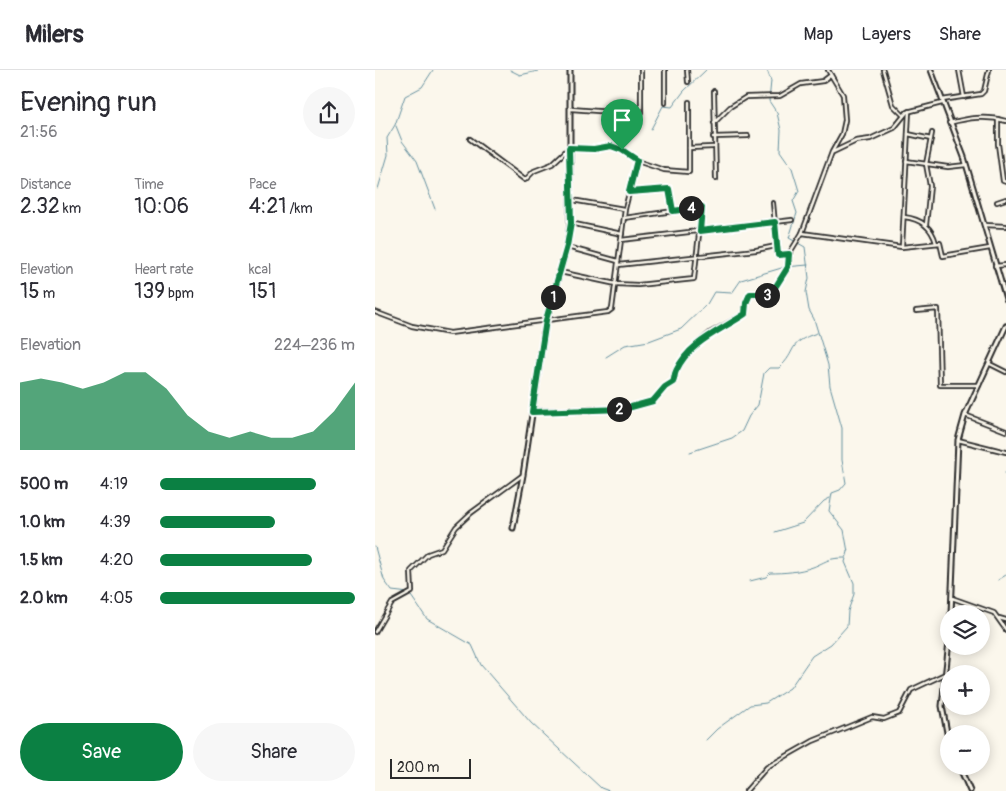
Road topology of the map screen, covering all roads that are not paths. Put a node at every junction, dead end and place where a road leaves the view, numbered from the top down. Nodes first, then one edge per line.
1 (570, 70) edge
2 (641, 70) edge
3 (665, 70) edge
4 (687, 70) edge
5 (828, 70) edge
6 (883, 70) edge
7 (931, 70) edge
8 (959, 70) edge
9 (989, 70) edge
10 (831, 75) junction
11 (688, 82) dead end
12 (714, 91) dead end
13 (964, 97) junction
14 (689, 102) dead end
15 (942, 102) junction
16 (665, 103) dead end
17 (571, 109) junction
18 (909, 111) junction
19 (904, 115) junction
20 (998, 118) junction
21 (1006, 121) edge
22 (713, 123) junction
23 (949, 123) junction
24 (932, 133) dead end
25 (908, 134) junction
26 (748, 136) dead end
27 (713, 137) junction
28 (469, 139) dead end
29 (931, 139) junction
30 (713, 147) junction
31 (569, 148) junction
32 (689, 148) junction
33 (833, 152) junction
34 (637, 160) junction
35 (906, 162) junction
36 (927, 164) junction
37 (966, 165) junction
38 (715, 179) dead end
39 (1006, 182) edge
40 (629, 192) junction
41 (1006, 199) edge
42 (571, 200) junction
43 (997, 202) dead end
44 (773, 203) dead end
45 (625, 209) junction
46 (673, 211) junction
47 (904, 217) junction
48 (624, 218) junction
49 (792, 220) dead end
50 (775, 222) junction
51 (571, 223) junction
52 (926, 225) junction
53 (983, 225) junction
54 (1006, 226) edge
55 (700, 231) junction
56 (622, 234) junction
57 (802, 234) junction
58 (621, 240) junction
59 (936, 243) junction
60 (567, 246) junction
61 (776, 246) junction
62 (902, 247) junction
63 (990, 248) junction
64 (789, 254) junction
65 (698, 255) junction
66 (618, 263) junction
67 (1006, 265) edge
68 (995, 266) junction
69 (560, 272) junction
70 (616, 284) junction
71 (1006, 300) edge
72 (916, 311) dead end
73 (375, 312) edge
74 (546, 320) junction
75 (1006, 326) edge
76 (1005, 331) edge
77 (990, 364) junction
78 (1006, 372) edge
79 (979, 385) junction
80 (532, 412) junction
81 (965, 415) junction
82 (1006, 431) edge
83 (958, 440) junction
84 (1006, 452) edge
85 (523, 475) junction
86 (513, 528) dead end
87 (952, 598) junction
88 (952, 605) edge
89 (998, 618) junction
90 (1006, 620) edge
91 (1006, 630) edge
92 (375, 632) edge
93 (940, 676) edge
94 (963, 775) edge
95 (746, 791) edge
96 (970, 791) edge

1 - 17 street
2 - 17 street
3 - 16 street
4 - 11 street
5 - 10 street
6 - 19 street
7 - 15 street
8 - 13 street
9 - 13 street
10 - 22 street
10 - 33 street
12 - 22 street
13 - 15 street
14 - 32 street
15 - 18 street
15 - 23 street
17 - 31 street
18 - 19 street
18 - 25 street
19 - 33 street
20 - 21 street
20 - 23 street
20 - 39 street
22 - 27 street
23 - 37 street
24 - 29 street
25 - 29 street
25 - 35 street
26 - 27 street
27 - 30 street
28 - 31 street
29 - 36 street
30 - 32 street
30 - 38 street
31 - 34 street
31 - 42 street
32 - 34 street
33 - 57 street
34 - 40 street
35 - 36 street
35 - 47 street
36 - 37 street
36 - 52 street
37 - 53 street
40 - 45 street
40 - 46 street
41 - 43 street
42 - 45 street
42 - 51 street
44 - 50 street
45 - 48 street
46 - 48 street
46 - 55 street
47 - 52 street
47 - 62 street
48 - 56 street
49 - 50 street
50 - 55 street
50 - 61 street
51 - 56 street
51 - 60 street
52 - 59 street
53 - 54 street
53 - 63 street
55 - 58 street
55 - 65 street
56 - 58 street
57 - 62 street
57 - 64 street
58 - 66 street
59 - 62 street
59 - 63 street
60 - 66 street
60 - 69 street
61 - 64 street
61 - 65 street
63 - 68 street
64 - 80 street
65 - 66 street
65 - 70 street
66 - 70 street
67 - 68 street
68 - 71 street
69 - 70 street
69 - 74 street
70 - 74 street
72 - 79 street
73 - 74 street
74 - 80 street
75 - 76 street
76 - 77 street
77 - 78 street
77 - 79 street
79 - 81 street
80 - 85 street
81 - 82 street
81 - 83 street
83 - 84 street
83 - 87 street
85 - 86 street
85 - 92 street
87 - 88 street
87 - 89 street
89 - 90 street
89 - 91 street
93 - 95 street
94 - 96 street

